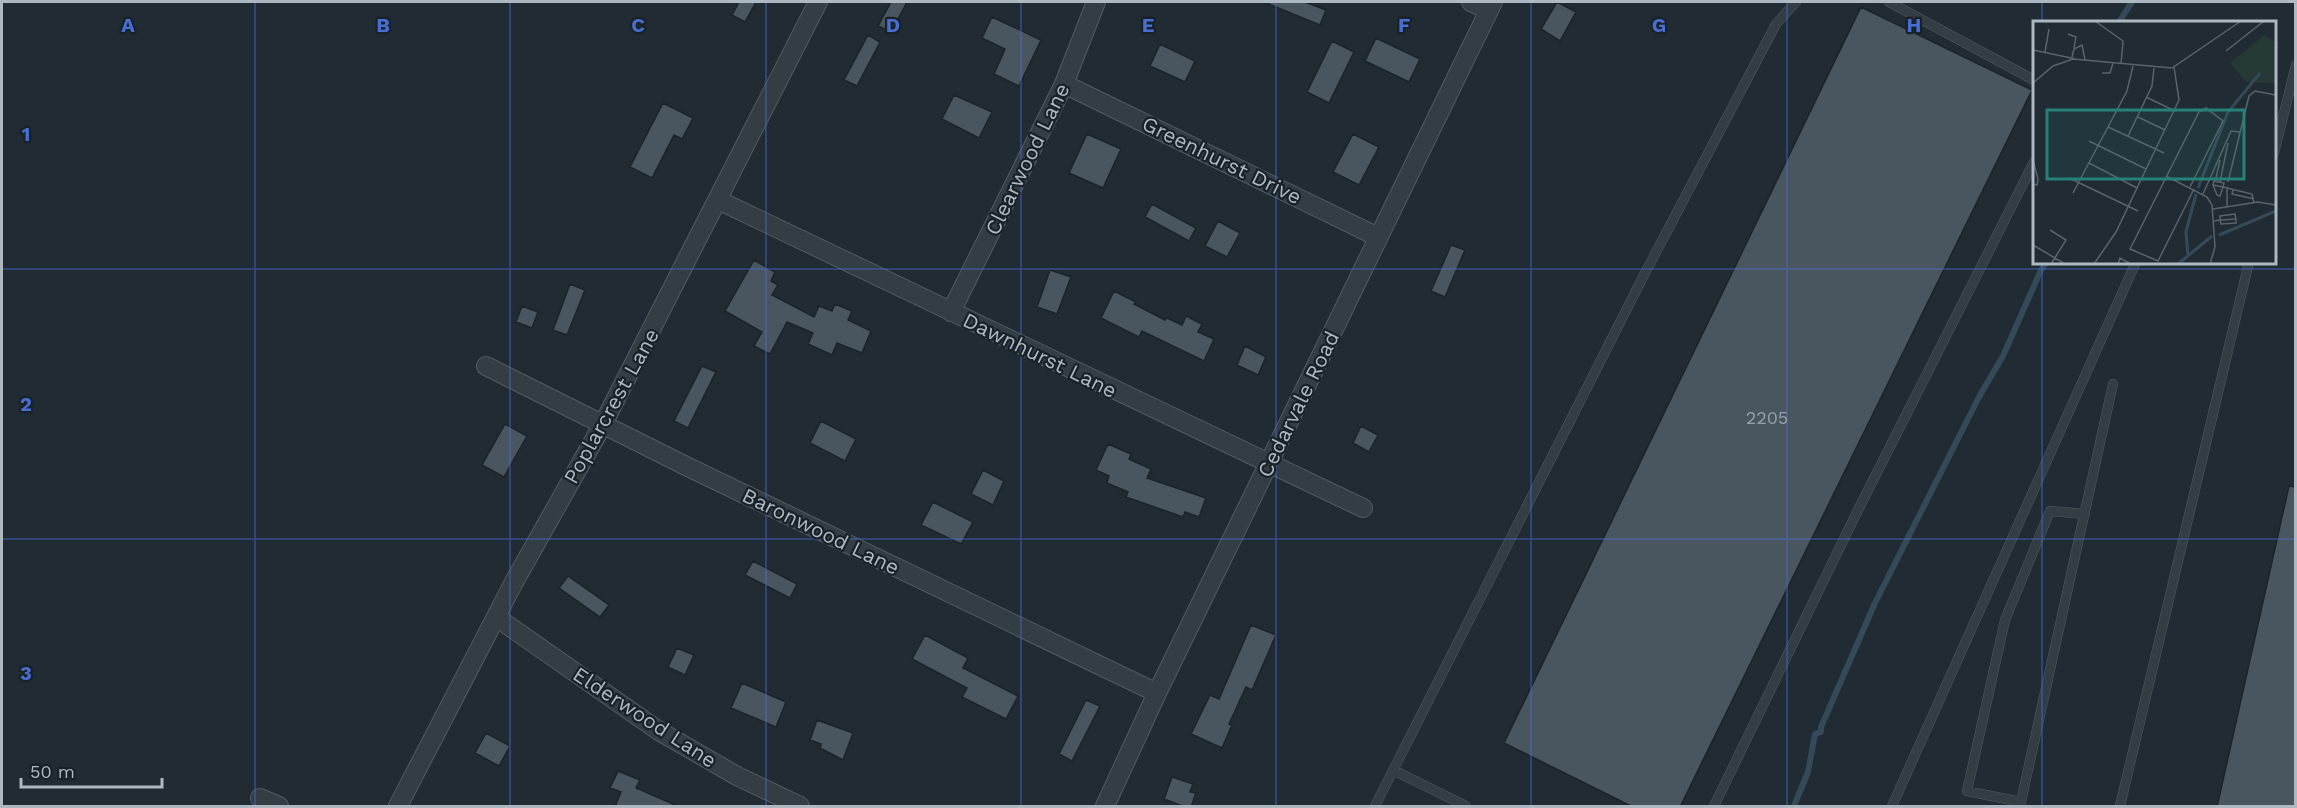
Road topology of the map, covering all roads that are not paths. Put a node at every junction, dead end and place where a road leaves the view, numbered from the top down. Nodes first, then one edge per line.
1 (818, 2) edge
2 (1096, 2) edge
3 (1471, 2) edge
4 (1796, 2) edge
5 (1889, 2) edge
6 (1491, 6) edge
7 (2295, 65) edge
8 (2033, 79) edge
9 (1064, 84) junction
10 (2276, 145) edge
11 (2033, 164) edge
12 (718, 200) junction
13 (1378, 237) junction
14 (2135, 264) edge
15 (2249, 264) edge
16 (951, 312) junction
17 (486, 366) dead end
18 (2113, 384) dead end
19 (603, 424) junction
20 (1270, 464) junction
21 (1363, 508) dead end
22 (2085, 514) junction
23 (496, 618) junction
24 (1157, 693) junction
25 (1393, 770) junction
26 (260, 798) dead end
27 (2020, 804) edge
28 (279, 807) edge
29 (398, 807) edge
30 (800, 807) edge
31 (1105, 807) edge
32 (1375, 807) edge
33 (1466, 807) edge
34 (1714, 807) edge
35 (1892, 807) edge
36 (2120, 807) edge

1 - 12 street, Poplarcrest Lane
2 - 9 street, Clearwood Lane
3 - 6 street
4 - 25 lane
5 - 8 lane
6 - 13 street, Cedarvale Road
7 - 10 lane
9 - 13 street, Greenhurst Drive
9 - 16 street, Clearwood Lane
11 - 34 lane
12 - 16 street, Dawnhurst Lane
12 - 19 street, Poplarcrest Lane
13 - 20 street, Cedarvale Road
14 - 35 lane
15 - 36 lane
16 - 20 street, Dawnhurst Lane
17 - 19 street, Baronwood Lane
18 - 22 lane
19 - 23 street, Poplarcrest Lane
19 - 24 street, Baronwood Lane
20 - 21 street, Dawnhurst Lane
20 - 24 street, Cedarvale Road
22 - 27 lane
22 - 27 lane
23 - 29 street, Poplarcrest Lane
23 - 30 street, Elderwood Lane
24 - 31 street, Cedarvale Road
25 - 32 lane
25 - 33 lane
26 - 28 street

